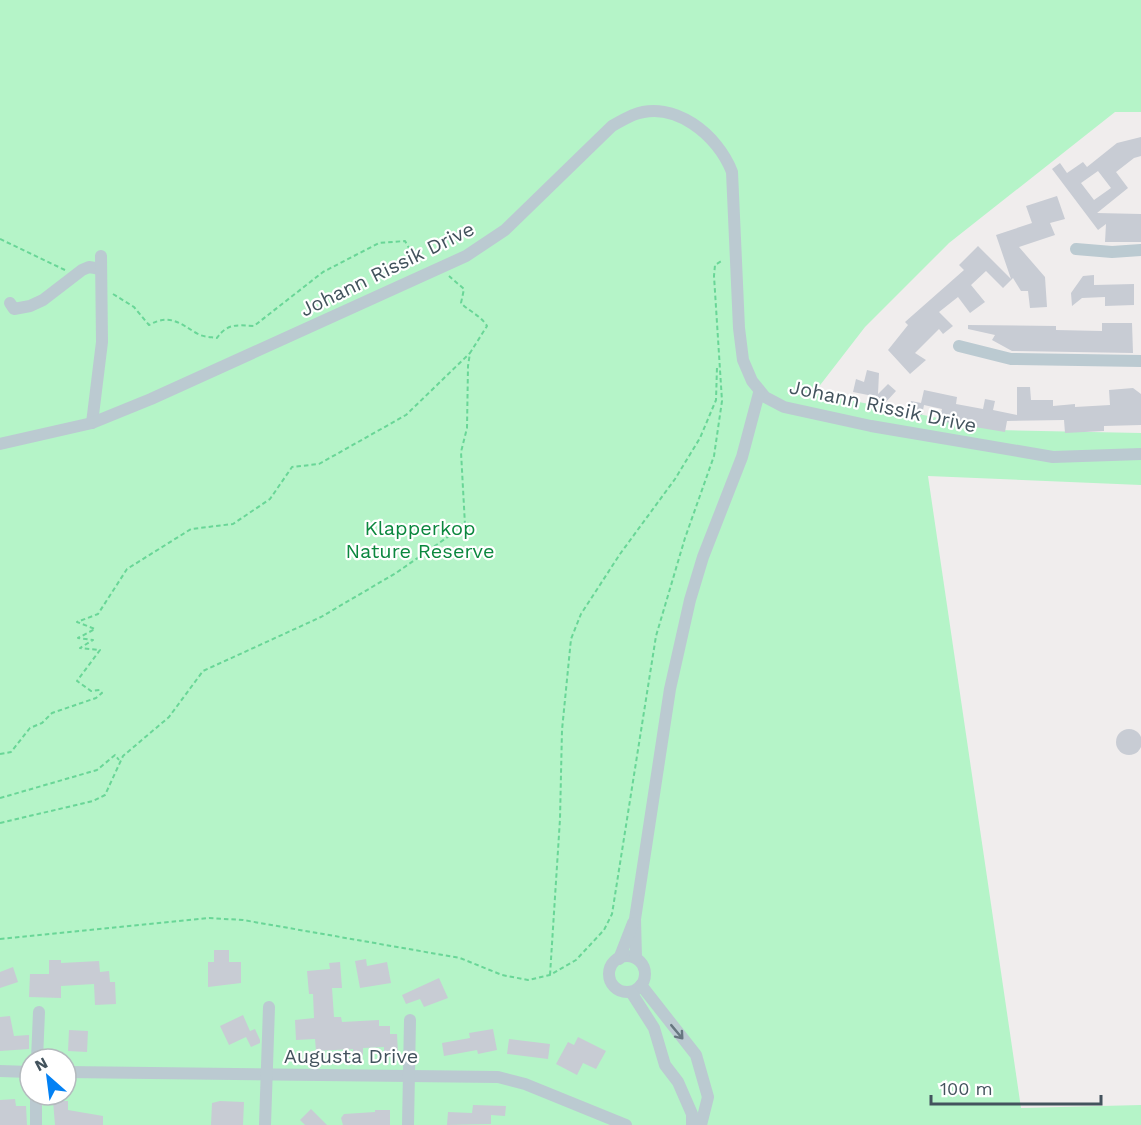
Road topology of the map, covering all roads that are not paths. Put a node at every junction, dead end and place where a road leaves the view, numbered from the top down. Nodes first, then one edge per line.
1 (1076, 249) dead end
2 (1141, 250) edge
3 (101, 256) dead end
4 (101, 269) junction
5 (10, 303) dead end
6 (959, 346) dead end
7 (1141, 361) edge
8 (759, 393) junction
9 (92, 423) junction
10 (0, 444) edge
11 (1141, 454) edge
12 (635, 919) junction
13 (619, 958) junction
14 (636, 958) junction
15 (636, 989) junction
16 (269, 1007) dead end
17 (39, 1012) dead end
18 (410, 1020) dead end
19 (38, 1047) edge
20 (0, 1071) edge
21 (18, 1071) edge
22 (78, 1072) edge
23 (265, 1075) junction
24 (407, 1076) junction
25 (36, 1107) edge
26 (36, 1125) edge
27 (265, 1125) edge
28 (408, 1125) edge
29 (626, 1125) edge
30 (692, 1125) edge
31 (702, 1125) edge

1 - 2 street
3 - 4 street
4 - 5 street
4 - 9 street
6 - 7 street
8 - 9 street, Johann Rissik Drive
8 - 11 street, Johann Rissik Drive
8 - 12 street
9 - 10 street, Johann Rissik Drive
12 - 13 street
12 - 14 street
13 - 14 street
13 - 15 street
14 - 15 street
15 - 30 street
15 -> 31 street
16 - 23 street
17 - 19 street
18 - 24 street
20 - 21 street
22 - 23 street, Augusta Drive
23 - 24 street, Augusta Drive
23 - 27 street
24 - 28 street
24 - 29 street, Augusta Drive
25 - 26 street

